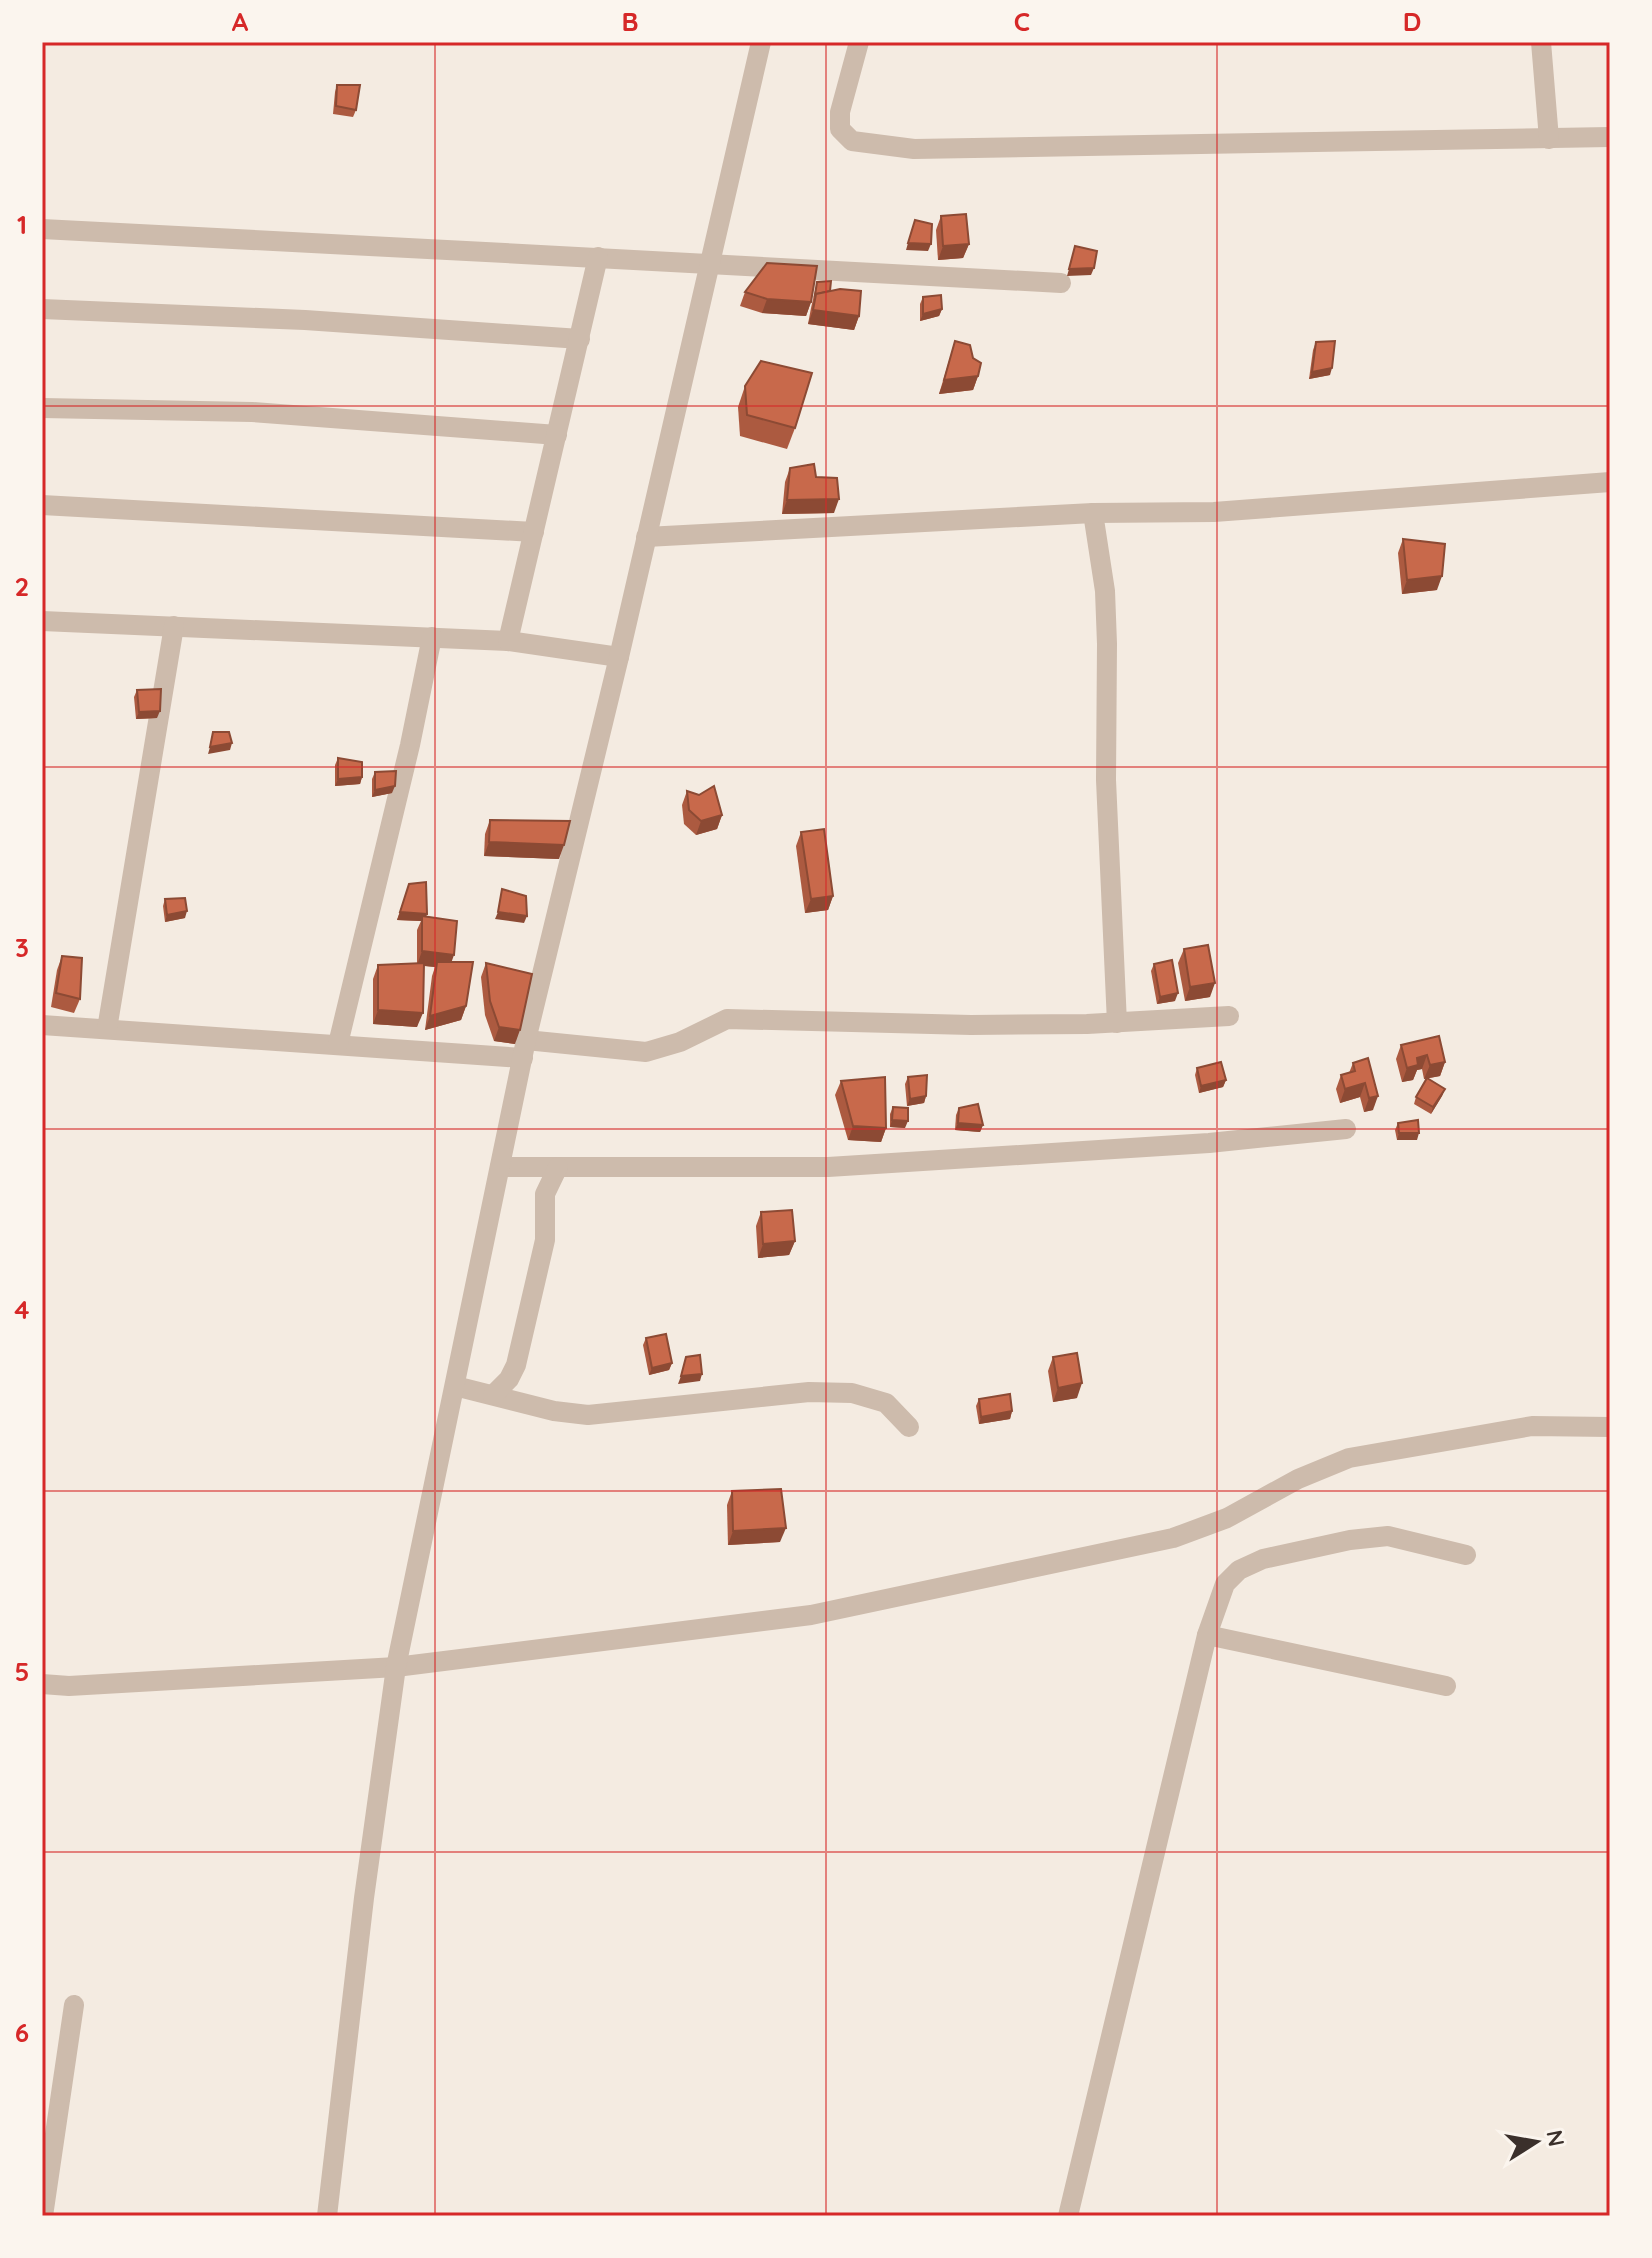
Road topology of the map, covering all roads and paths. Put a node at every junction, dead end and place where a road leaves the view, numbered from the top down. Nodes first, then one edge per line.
1 (761, 42) edge
2 (859, 42) edge
3 (1541, 42) edge
4 (1610, 137) edge
5 (1549, 139) junction
6 (42, 229) edge
7 (598, 257) junction
8 (709, 266) junction
9 (1061, 283) dead end
10 (42, 309) edge
11 (580, 339) junction
12 (42, 408) edge
13 (557, 435) junction
14 (1610, 482) edge
15 (42, 505) edge
16 (1093, 513) junction
17 (534, 532) junction
18 (646, 537) junction
19 (42, 621) edge
20 (174, 626) junction
21 (432, 637) junction
22 (508, 641) junction
23 (619, 657) junction
24 (1229, 1016) dead end
25 (1117, 1023) junction
26 (42, 1025) edge
27 (107, 1029) junction
28 (338, 1044) junction
29 (524, 1049) junction
30 (1346, 1129) dead end
31 (500, 1167) junction
32 (558, 1167) junction
33 (455, 1386) junction
34 (493, 1395) junction
35 (909, 1427) dead end
36 (1610, 1427) edge
37 (1466, 1555) dead end
38 (1207, 1635) junction
39 (396, 1667) junction
40 (42, 1684) edge
41 (1446, 1686) dead end
42 (74, 2005) dead end
43 (43, 2216) edge
44 (327, 2216) edge
45 (1068, 2216) edge

1 - 8 street
2 - 5 street
3 - 5 street
4 - 5 street
6 - 7 street
7 - 8 street
7 - 11 street
8 - 9 street
8 - 18 street
10 - 11 street
11 - 13 street
12 - 13 street
13 - 17 street
14 - 16 street
15 - 17 street
16 - 18 street
16 - 25 street
17 - 22 street
18 - 23 street
19 - 20 street
20 - 21 street
20 - 27 street
21 - 22 street
21 - 28 street
22 - 23 street
23 - 29 street
24 - 25 street
25 - 29 street
26 - 27 street
27 - 28 street
28 - 29 street
29 - 31 street
30 - 32 street
31 - 32 street
31 - 33 street
32 - 34 street
33 - 34 street
33 - 39 street
34 - 35 street
36 - 39 street
37 - 38 street
38 - 41 street
38 - 45 street
39 - 40 street
39 - 44 street
42 - 43 street

